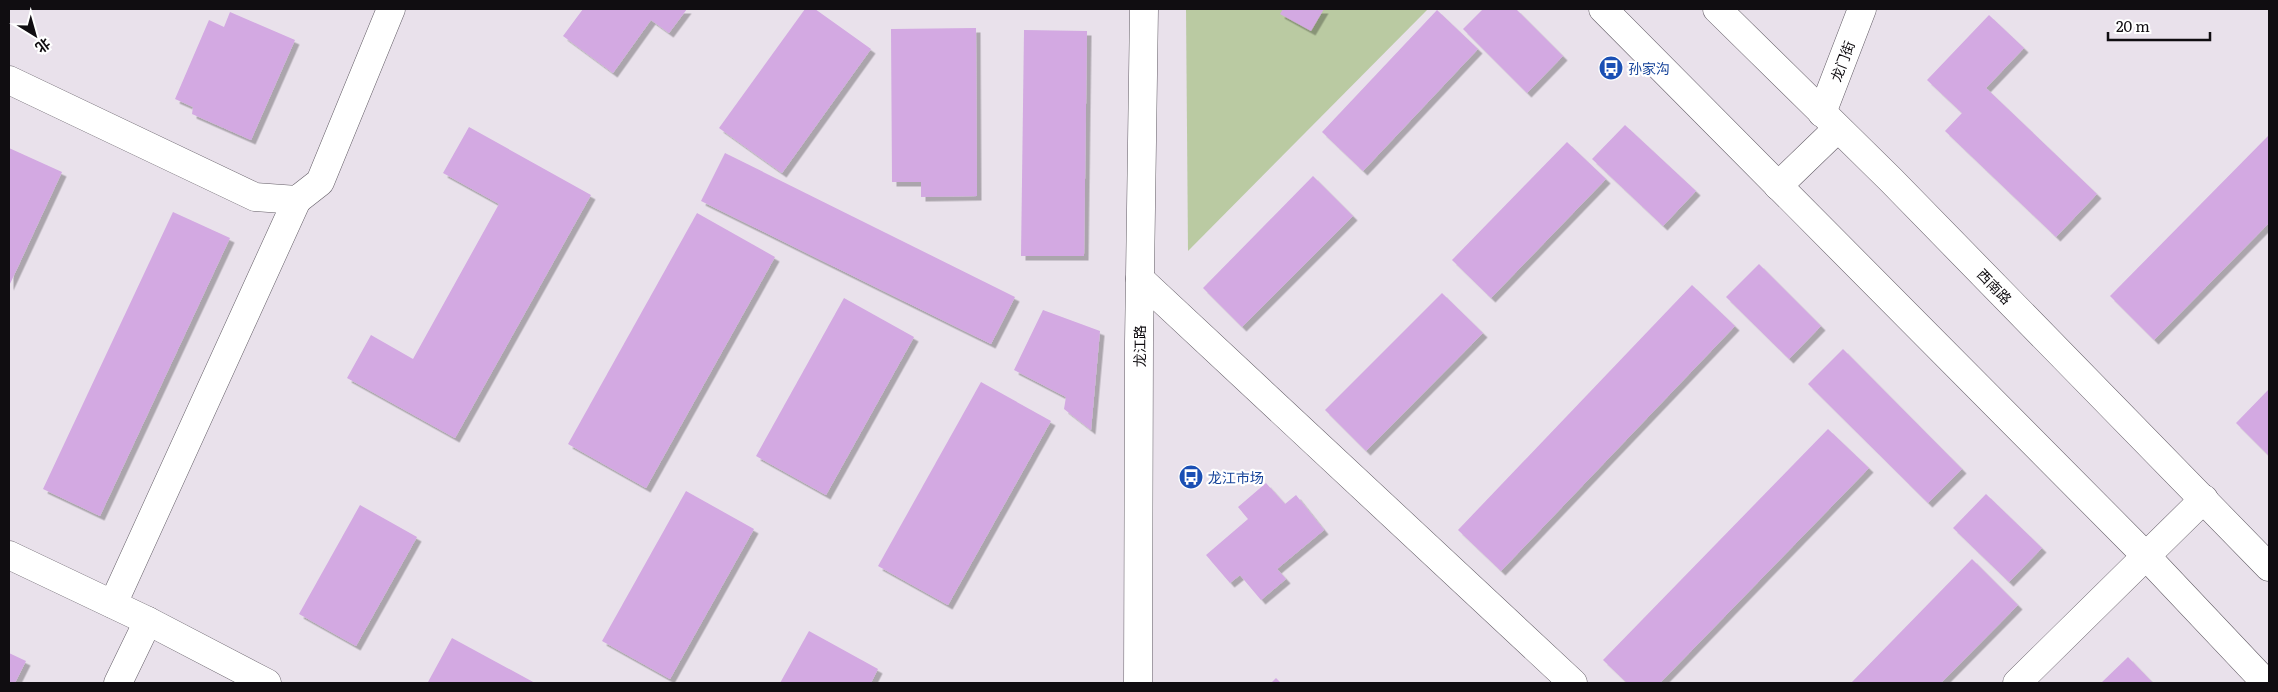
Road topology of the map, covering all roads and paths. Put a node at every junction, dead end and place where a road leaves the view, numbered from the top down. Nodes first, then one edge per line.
1 (392, 9) edge
2 (1144, 9) edge
3 (1603, 9) edge
4 (1717, 9) edge
5 (1862, 9) edge
6 (9, 80) edge
7 (1829, 121) junction
8 (1778, 186) junction
9 (297, 200) junction
10 (1140, 279) junction
11 (2204, 499) junction
12 (9, 555) edge
13 (2146, 556) junction
14 (2269, 567) edge
15 (113, 604) junction
16 (148, 621) junction
17 (118, 683) edge
18 (267, 683) edge
19 (1138, 683) edge
20 (1573, 683) edge
21 (2017, 683) edge
22 (2266, 683) edge

1 - 9 street
2 - 10 street, 龙江路
3 - 8 street
4 - 7 street, 西南路
5 - 7 street, 龙门街
6 - 9 street
7 - 8 street
7 - 11 street, 西南路
8 - 13 street
9 - 15 street
10 - 19 street, 龙江路
10 - 20 street
11 - 13 street
11 - 14 street, 西南路
12 - 15 street
13 - 21 street
13 - 22 street
15 - 16 street
16 - 17 street
16 - 18 street

